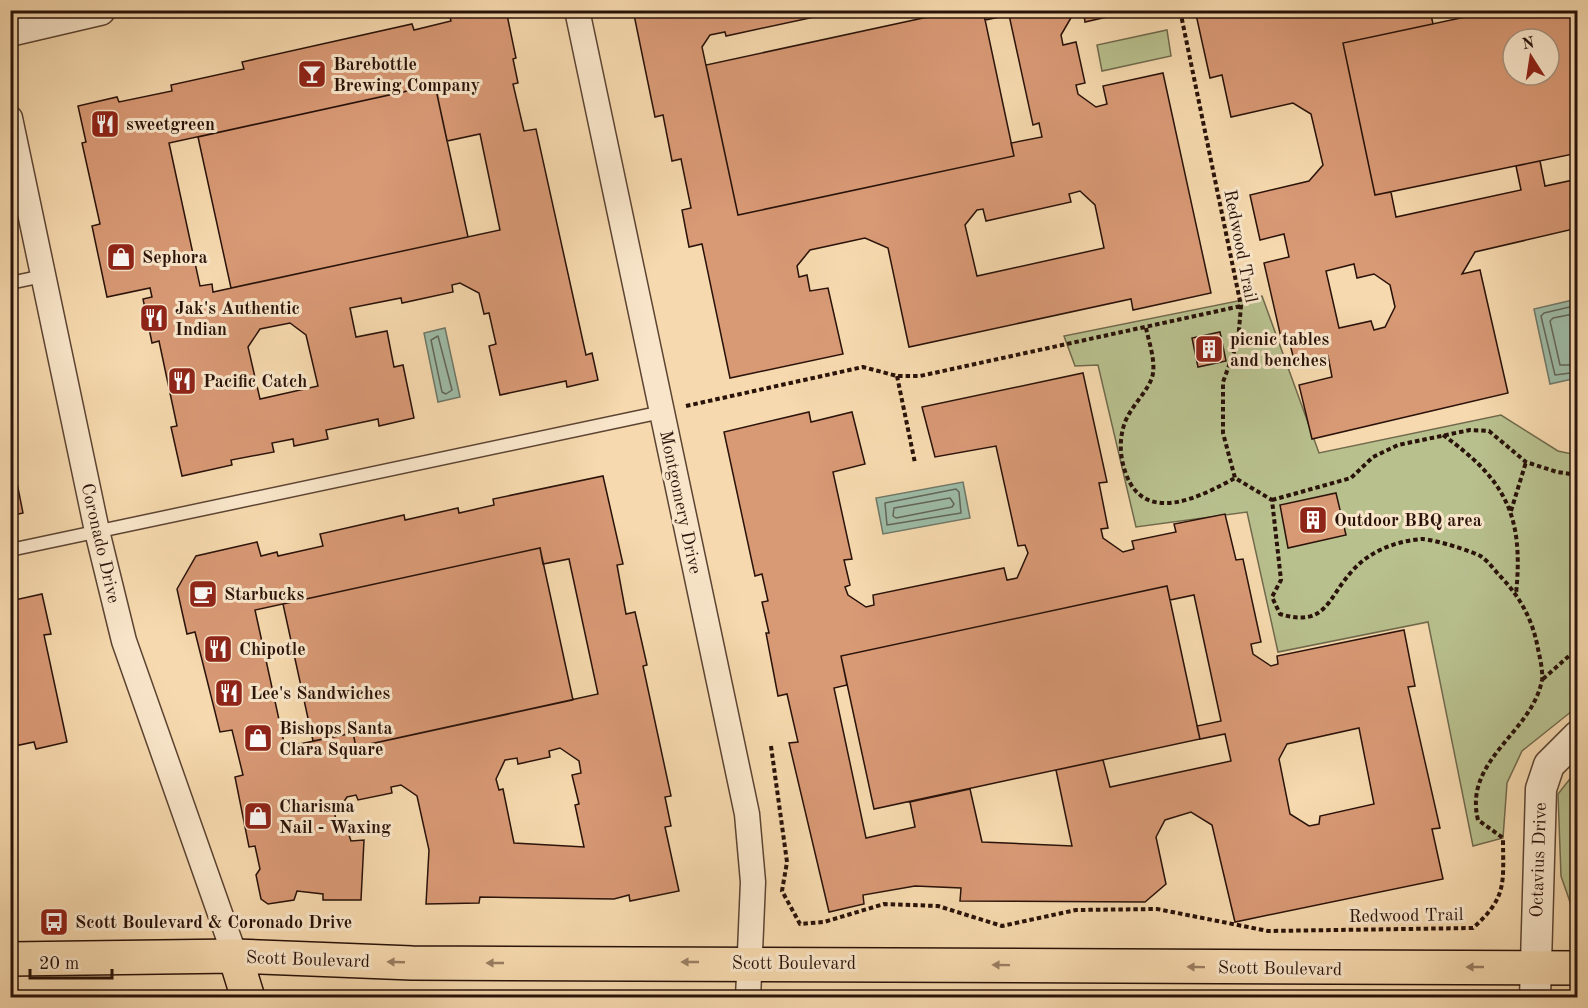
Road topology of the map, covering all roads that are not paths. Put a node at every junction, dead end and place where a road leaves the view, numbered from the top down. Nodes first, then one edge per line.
1 (100, 10) edge
2 (577, 10) edge
3 (10, 31) edge
4 (10, 118) edge
5 (44, 276) junction
6 (10, 283) edge
7 (662, 412) junction
8 (97, 531) junction
9 (10, 550) edge
10 (1578, 736) edge
11 (235, 956) junction
12 (10, 959) edge
13 (748, 962) junction
14 (1578, 968) edge
15 (1534, 982) edge
16 (248, 998) edge
17 (748, 998) edge

1 - 3 street
2 - 7 street, Montgomery Drive
4 - 5 street, Coronado Drive
5 - 6 lane
5 - 8 street, Coronado Drive
7 - 8 lane
7 - 13 street, Montgomery Drive
8 - 9 lane
8 - 11 street, Coronado Drive
10 - 15 street, Octavius Drive
11 - 12 main road, Scott Boulevard
13 -> 11 main road, Scott Boulevard
11 - 16 main road
15 -> 13 main road, Scott Boulevard
13 - 17 street, Montgomery Drive
14 - 15 main road, Scott Boulevard

